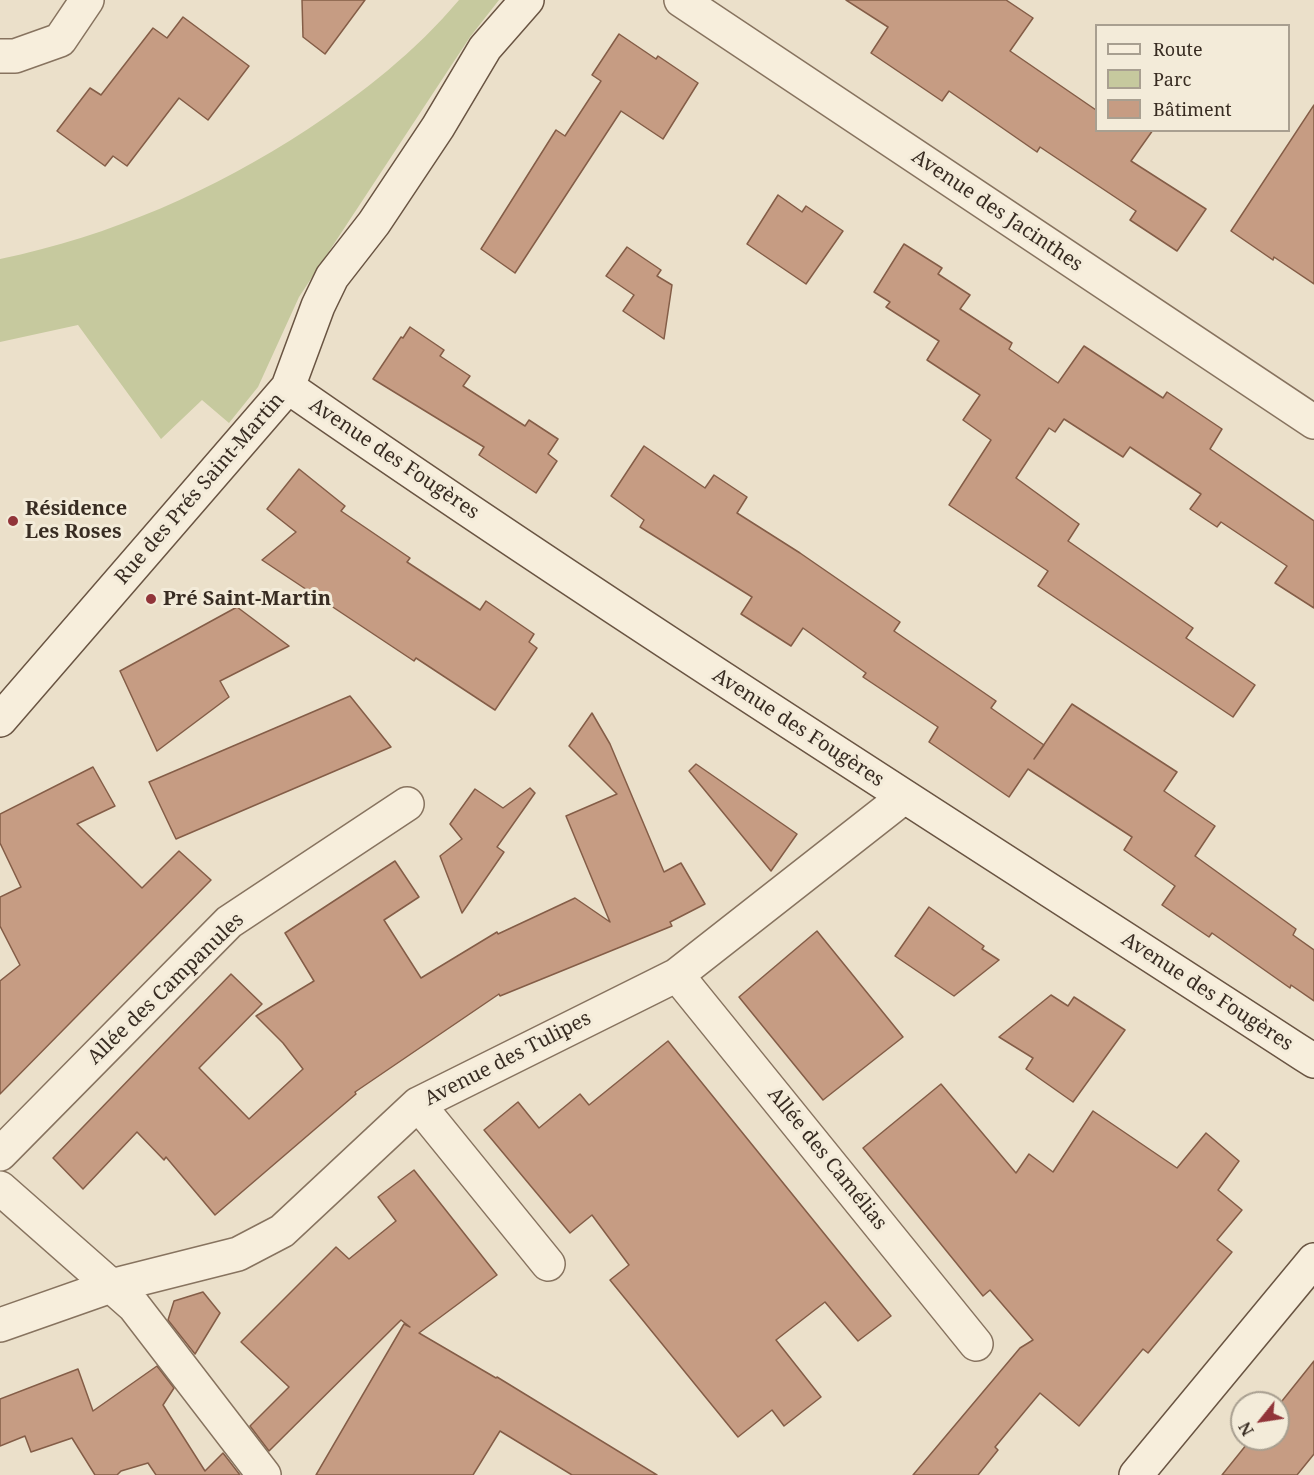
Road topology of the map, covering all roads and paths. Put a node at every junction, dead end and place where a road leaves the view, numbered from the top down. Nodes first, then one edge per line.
1 (87, 0) edge
2 (527, 0) edge
3 (681, 0) edge
4 (0, 56) edge
5 (288, 387) junction
6 (1314, 422) edge
7 (0, 720) edge
8 (904, 797) junction
9 (408, 804) dead end
10 (677, 975) junction
11 (1314, 1060) edge
12 (418, 1104) junction
13 (0, 1154) edge
14 (0, 1188) edge
15 (1314, 1260) edge
16 (548, 1264) dead end
17 (111, 1286) junction
18 (0, 1325) edge
19 (976, 1344) dead end
20 (264, 1475) edge
21 (1136, 1475) edge

1 - 4 street
2 - 5 street, Rue des Prés Saint-Martin
3 - 6 street, Avenue des Jacinthes
5 - 7 street, Rue des Prés Saint-Martin
5 - 8 street, Avenue des Fougères
8 - 10 street, Avenue des Tulipes
8 - 11 street, Avenue des Fougères
9 - 13 street, Allée des Campanules
10 - 12 street, Avenue des Tulipes
10 - 19 street, Allée des Camélias
12 - 16 street
12 - 17 street, Avenue des Tulipes
14 - 17 street
15 - 21 street
17 - 18 street, Avenue des Tulipes
17 - 20 street

